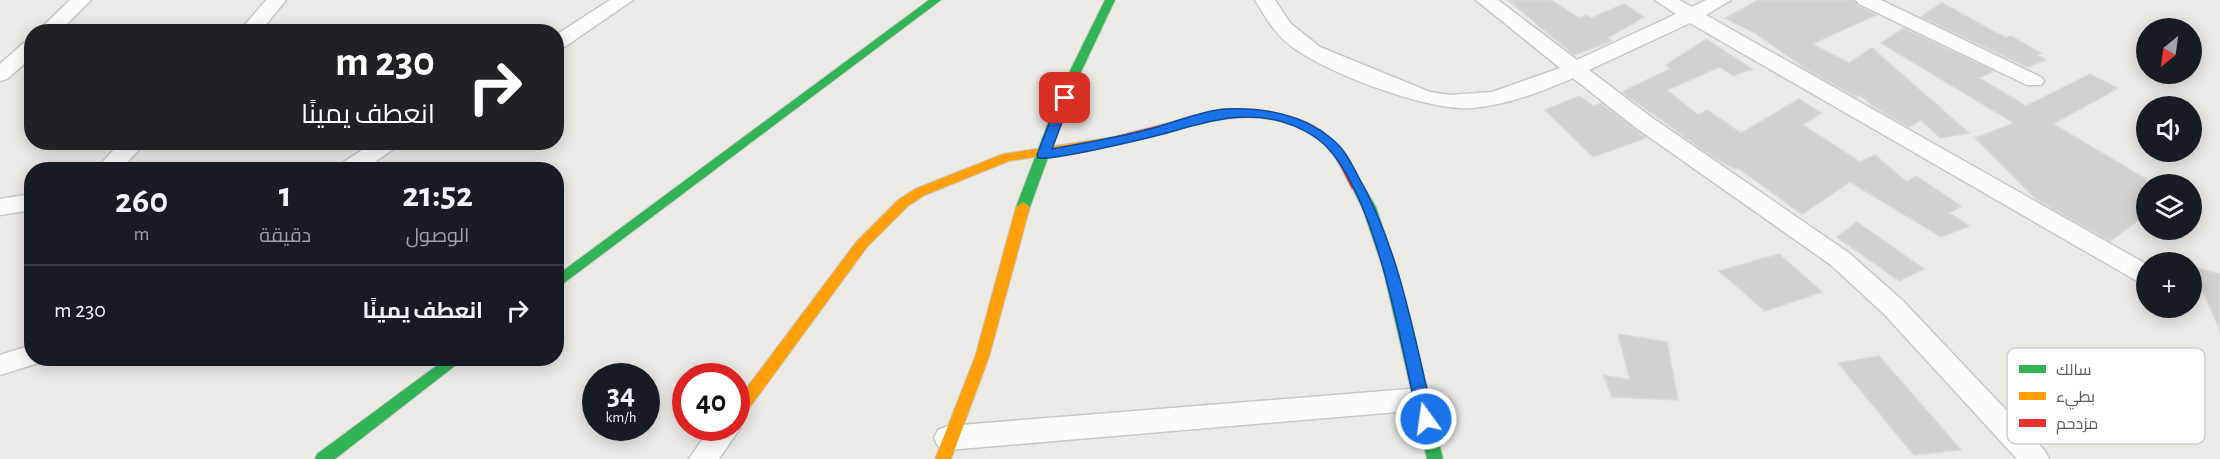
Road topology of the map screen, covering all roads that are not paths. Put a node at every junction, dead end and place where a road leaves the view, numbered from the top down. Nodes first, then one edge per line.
1 (81, 0) edge
2 (276, 0) edge
3 (623, 0) edge
4 (936, 0) edge
5 (1110, 0) edge
6 (1265, 0) edge
7 (1486, 0) edge
8 (1665, 0) edge
9 (1721, 0) edge
10 (1866, 0) edge
11 (1692, 15) junction
12 (56, 24) edge
13 (256, 24) edge
14 (564, 39) edge
15 (24, 53) edge
16 (1572, 70) junction
17 (0, 75) edge
18 (2034, 81) dead end
19 (127, 150) edge
20 (379, 150) edge
21 (1043, 155) junction
22 (114, 162) edge
23 (360, 162) edge
24 (24, 203) edge
25 (0, 207) edge
26 (2136, 269) edge
27 (564, 278) edge
28 (24, 358) edge
29 (0, 365) edge
30 (447, 366) edge
31 (750, 395) edge
32 (1421, 399) junction
33 (2007, 429) edge
34 (716, 441) edge
35 (2021, 444) edge
36 (952, 452) edge
37 (323, 459) edge
38 (703, 459) edge
39 (1435, 459) edge
40 (2035, 459) edge

1 - 12 street
2 - 13 street
3 - 14 street
4 - 27 street
5 - 21 street
6 - 16 street
7 - 16 street
8 - 11 street
9 - 11 street
10 - 18 street
11 - 16 street
11 - 26 street
15 - 17 street
16 - 33 street
19 - 22 street
20 - 23 street
21 - 31 street
21 - 32 street
21 - 36 street
24 - 25 street
28 - 29 street
30 - 37 street
32 - 36 street
32 - 39 street
34 - 38 street
35 - 40 street

